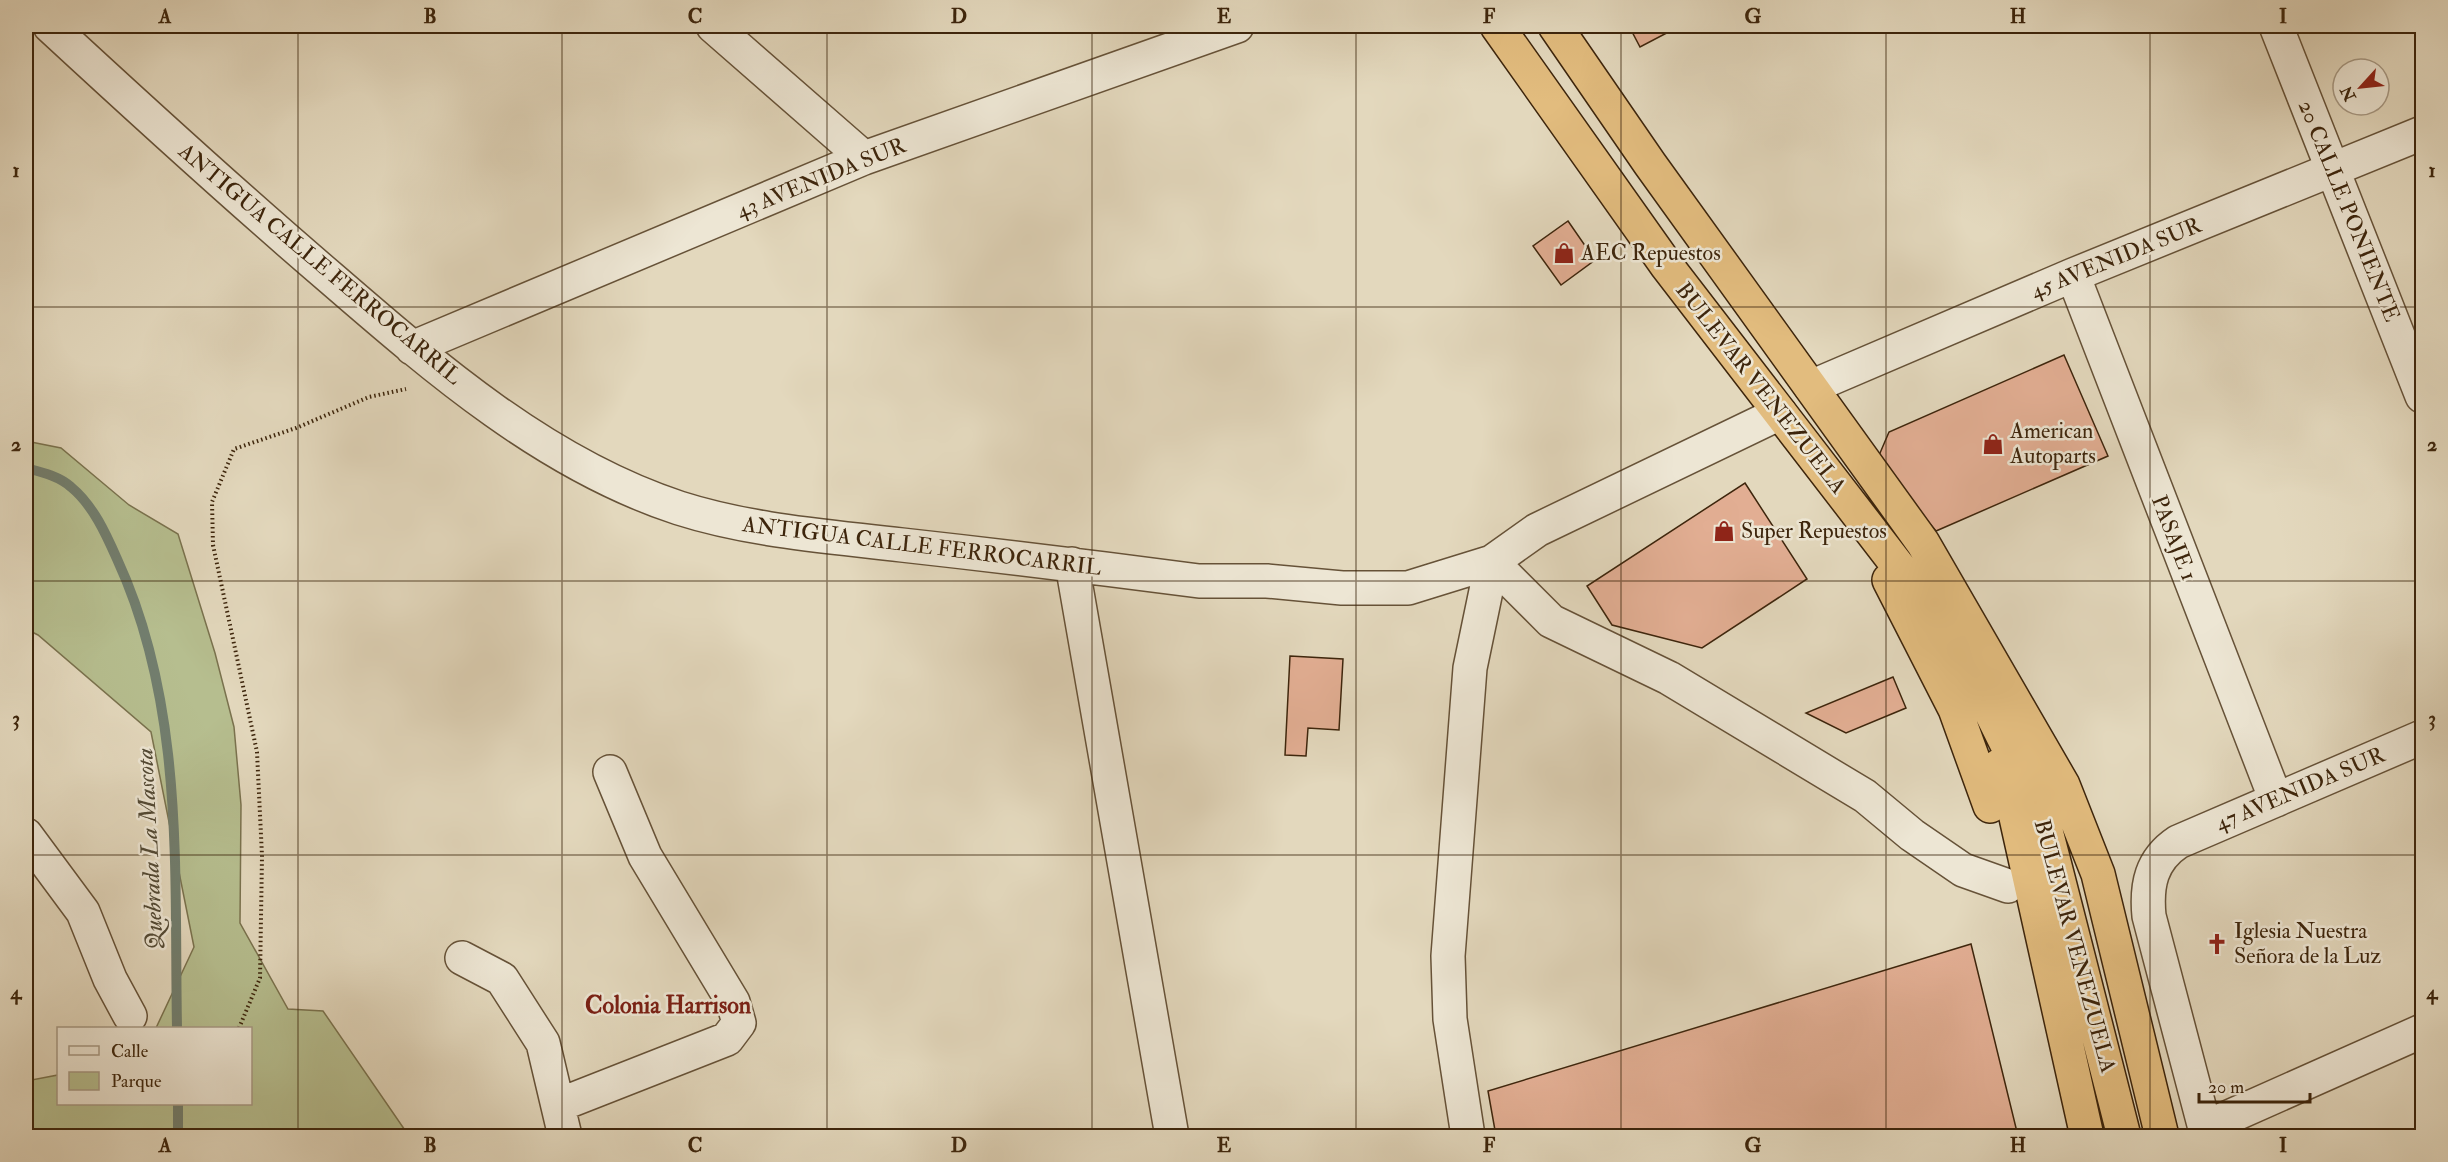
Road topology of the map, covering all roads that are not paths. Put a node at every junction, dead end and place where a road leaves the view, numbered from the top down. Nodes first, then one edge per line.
1 (50, 26) edge
2 (713, 26) edge
3 (1237, 26) edge
4 (1497, 26) edge
5 (1555, 26) edge
6 (2276, 26) edge
7 (2422, 133) edge
8 (864, 158) junction
9 (2333, 169) junction
10 (2073, 275) junction
11 (412, 348) junction
12 (1811, 387) junction
13 (2422, 396) edge
14 (1780, 413) junction
15 (1843, 493) junction
16 (1492, 562) junction
17 (1072, 564) junction
18 (2422, 737) edge
19 (610, 772) dead end
20 (2276, 800) junction
21 (26, 835) edge
22 (2008, 886) junction
23 (462, 958) dead end
24 (130, 1016) dead end
25 (2422, 1031) edge
26 (562, 1121) edge
27 (2206, 1132) edge
28 (1172, 1137) edge
29 (1468, 1137) edge
30 (2065, 1137) edge
31 (2087, 1137) edge
32 (2124, 1137) edge
33 (2162, 1137) edge

1 - 11 street, ANTIGUA CALLE FERROCARRIL
2 - 8 street
3 - 8 street, 43 AVENIDA SUR
4 - 14 highway, BULEVAR VENEZUELA
5 - 12 highway, BULEVAR VENEZUELA
6 - 9 street, 20 CALLE PONIENTE
7 - 9 street, 45 AVENIDA SUR
8 - 11 street, 43 AVENIDA SUR
9 - 10 street, 45 AVENIDA SUR
9 - 13 street, 20 CALLE PONIENTE
10 - 12 street, 45 AVENIDA SUR
10 - 20 street, PASAJE 1
11 - 17 street, ANTIGUA CALLE FERROCARRIL
12 - 33 highway, BULEVAR VENEZUELA
14 - 15 highway, BULEVAR VENEZUELA
14 - 16 street, ANTIGUA CALLE FERROCARRIL
15 - 22 highway
15 - 31 highway
15 - 32 highway, BULEVAR VENEZUELA
16 - 17 street, ANTIGUA CALLE FERROCARRIL
16 - 22 street
16 - 29 street
17 - 28 street
18 - 20 street, 47 AVENIDA SUR
19 - 26 street
20 - 27 street, 47 AVENIDA SUR
21 - 24 street
22 - 30 highway
23 - 26 street
25 - 27 street

